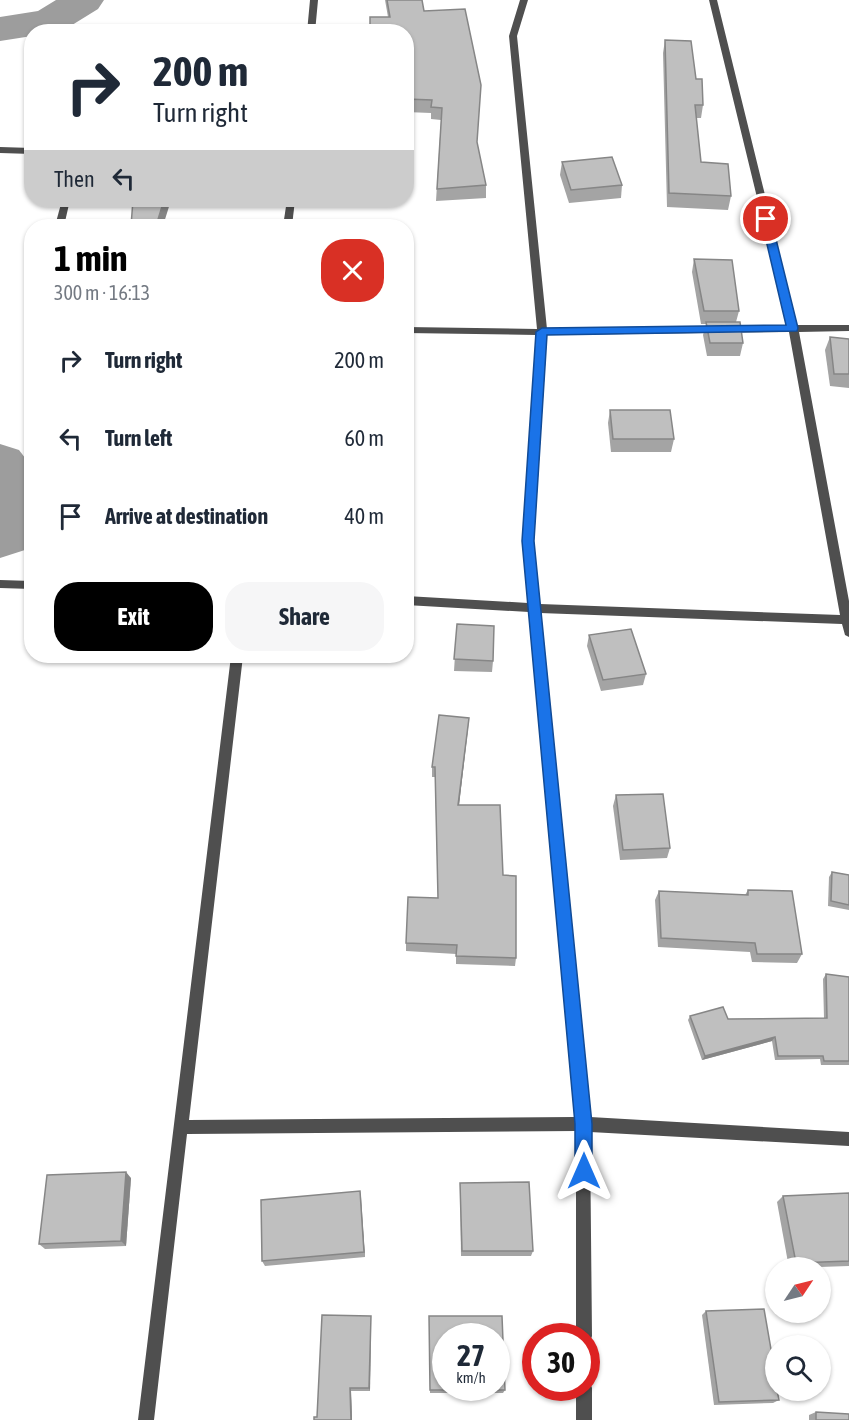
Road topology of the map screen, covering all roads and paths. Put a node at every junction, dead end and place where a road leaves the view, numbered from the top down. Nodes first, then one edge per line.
1 (314, 0) edge
2 (524, 0) edge
3 (713, 0) edge
4 (312, 24) edge
5 (0, 150) edge
6 (24, 151) edge
7 (793, 328) junction
8 (849, 328) edge
9 (414, 330) edge
10 (542, 332) junction
11 (0, 584) edge
12 (24, 585) edge
13 (414, 601) edge
14 (533, 608) junction
15 (848, 624) edge
16 (236, 663) edge
17 (584, 1124) junction
18 (181, 1127) junction
19 (849, 1139) edge
20 (584, 1323) edge
21 (584, 1401) edge
22 (146, 1420) edge
23 (584, 1420) edge

1 - 4 street
2 - 10 street
3 - 7 street
5 - 6 street
7 - 8 street
7 - 10 street
7 - 15 street
9 - 10 street
10 - 14 street
11 - 12 street
13 - 14 street
14 - 15 street
14 - 17 street
16 - 18 street
17 - 18 street
17 - 19 street
17 - 20 street
18 - 22 street
21 - 23 street

